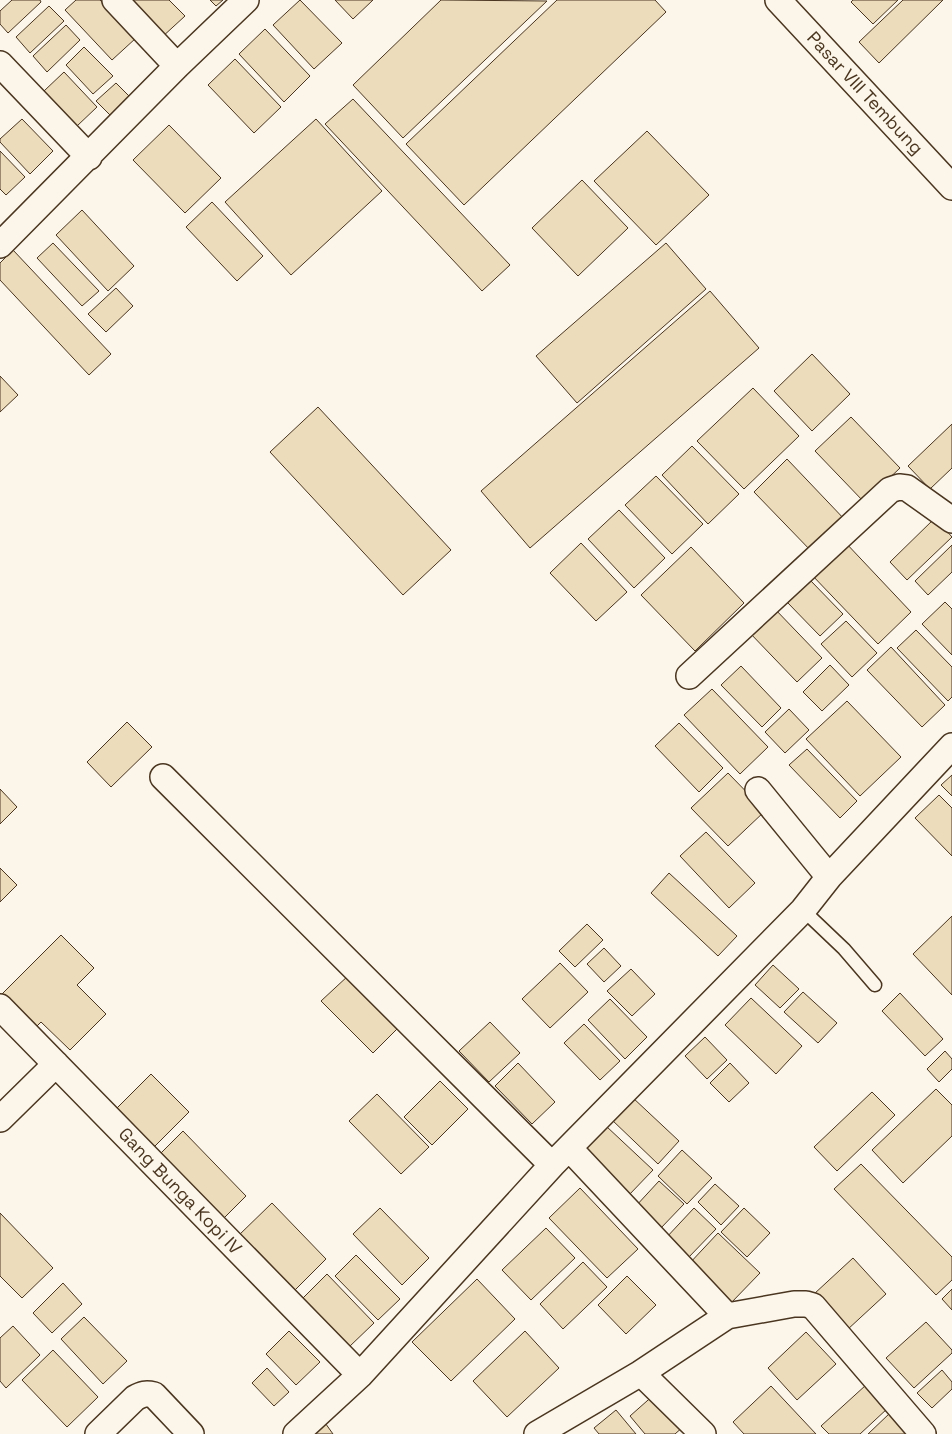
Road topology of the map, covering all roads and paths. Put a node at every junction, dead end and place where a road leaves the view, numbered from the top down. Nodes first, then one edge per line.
1 (115, 0) edge
2 (246, 0) edge
3 (778, 0) edge
4 (0, 64) edge
5 (177, 66) junction
6 (89, 157) junction
7 (952, 187) edge
8 (0, 246) edge
9 (952, 520) edge
10 (689, 676) dead end
11 (952, 746) edge
12 (163, 776) dead end
13 (758, 790) dead end
14 (829, 877) junction
15 (803, 910) junction
16 (875, 985) dead end
17 (0, 1007) edge
18 (56, 1064) junction
19 (0, 1119) edge
20 (560, 1157) junction
21 (727, 1316) junction
22 (641, 1373) junction
23 (360, 1375) junction
24 (98, 1434) edge
25 (190, 1434) edge
26 (296, 1434) edge
27 (537, 1434) edge
28 (703, 1434) edge
29 (923, 1434) edge

1 - 5 street
2 - 5 street
3 - 7 street, Pasar VIII Tembung
4 - 6 street
5 - 6 street
6 - 8 street
9 - 10 street
11 - 14 street
12 - 20 street
13 - 14 street
14 - 15 street
15 - 16 lane
15 - 20 street
17 - 18 street, Gang Bunga Kopi IV
18 - 19 street
18 - 23 street, Gang Bunga Kopi IV
20 - 21 street
20 - 23 street
21 - 22 street
21 - 29 street
22 - 27 street
22 - 28 street
23 - 26 street
24 - 25 street

